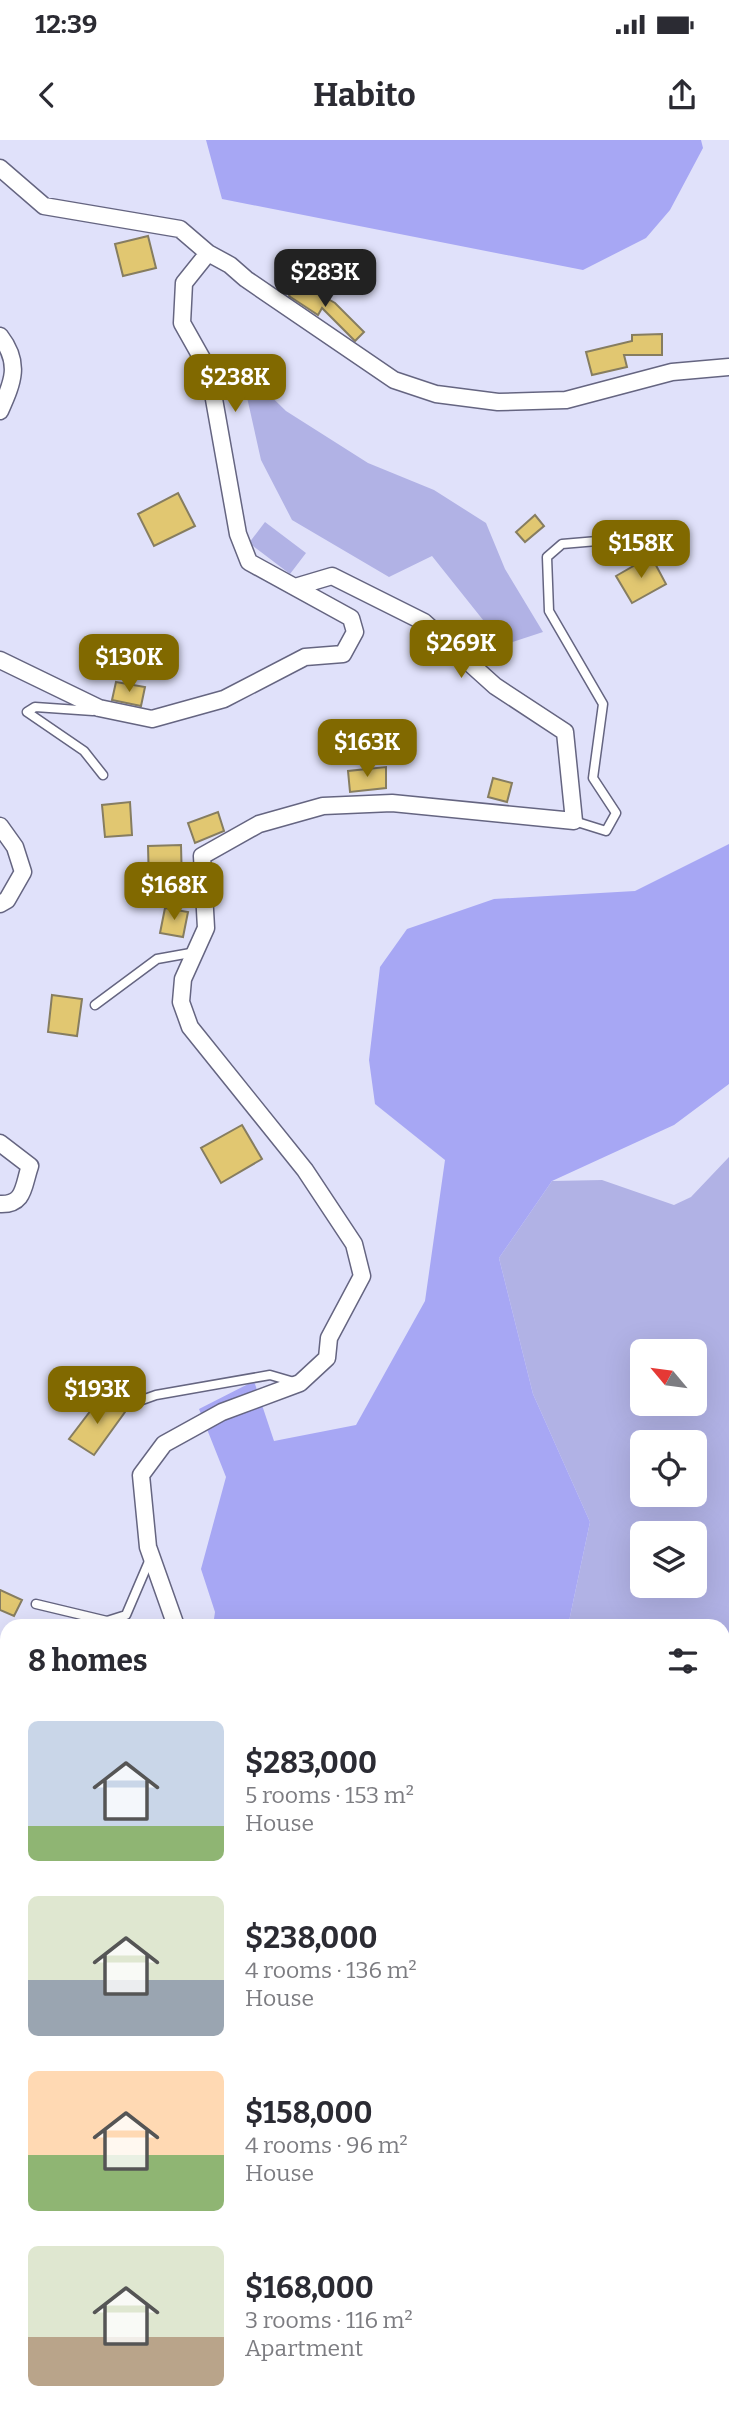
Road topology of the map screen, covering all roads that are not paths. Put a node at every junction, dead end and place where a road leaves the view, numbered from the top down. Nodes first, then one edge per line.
1 (0, 168) edge
2 (208, 253) junction
3 (0, 336) edge
4 (729, 367) edge
5 (0, 411) edge
6 (670, 544) dead end
7 (295, 587) junction
8 (0, 660) edge
9 (99, 708) junction
10 (103, 775) dead end
11 (574, 821) junction
12 (0, 826) edge
13 (0, 904) edge
14 (196, 952) junction
15 (95, 1005) dead end
16 (0, 1143) edge
17 (0, 1203) edge
18 (300, 1383) junction
19 (142, 1400) dead end
20 (151, 1556) junction
21 (36, 1604) dead end
22 (99, 1619) edge
23 (113, 1619) edge
24 (174, 1619) edge

1 - 2 street
2 - 4 street
2 - 7 street
3 - 5 street
6 - 11 lane
7 - 9 street
7 - 11 street
8 - 9 street
9 - 10 lane
11 - 14 street
12 - 13 street
14 - 15 lane
14 - 18 street
16 - 17 street
18 - 19 lane
18 - 20 street
20 - 23 lane
20 - 24 street
21 - 22 lane

